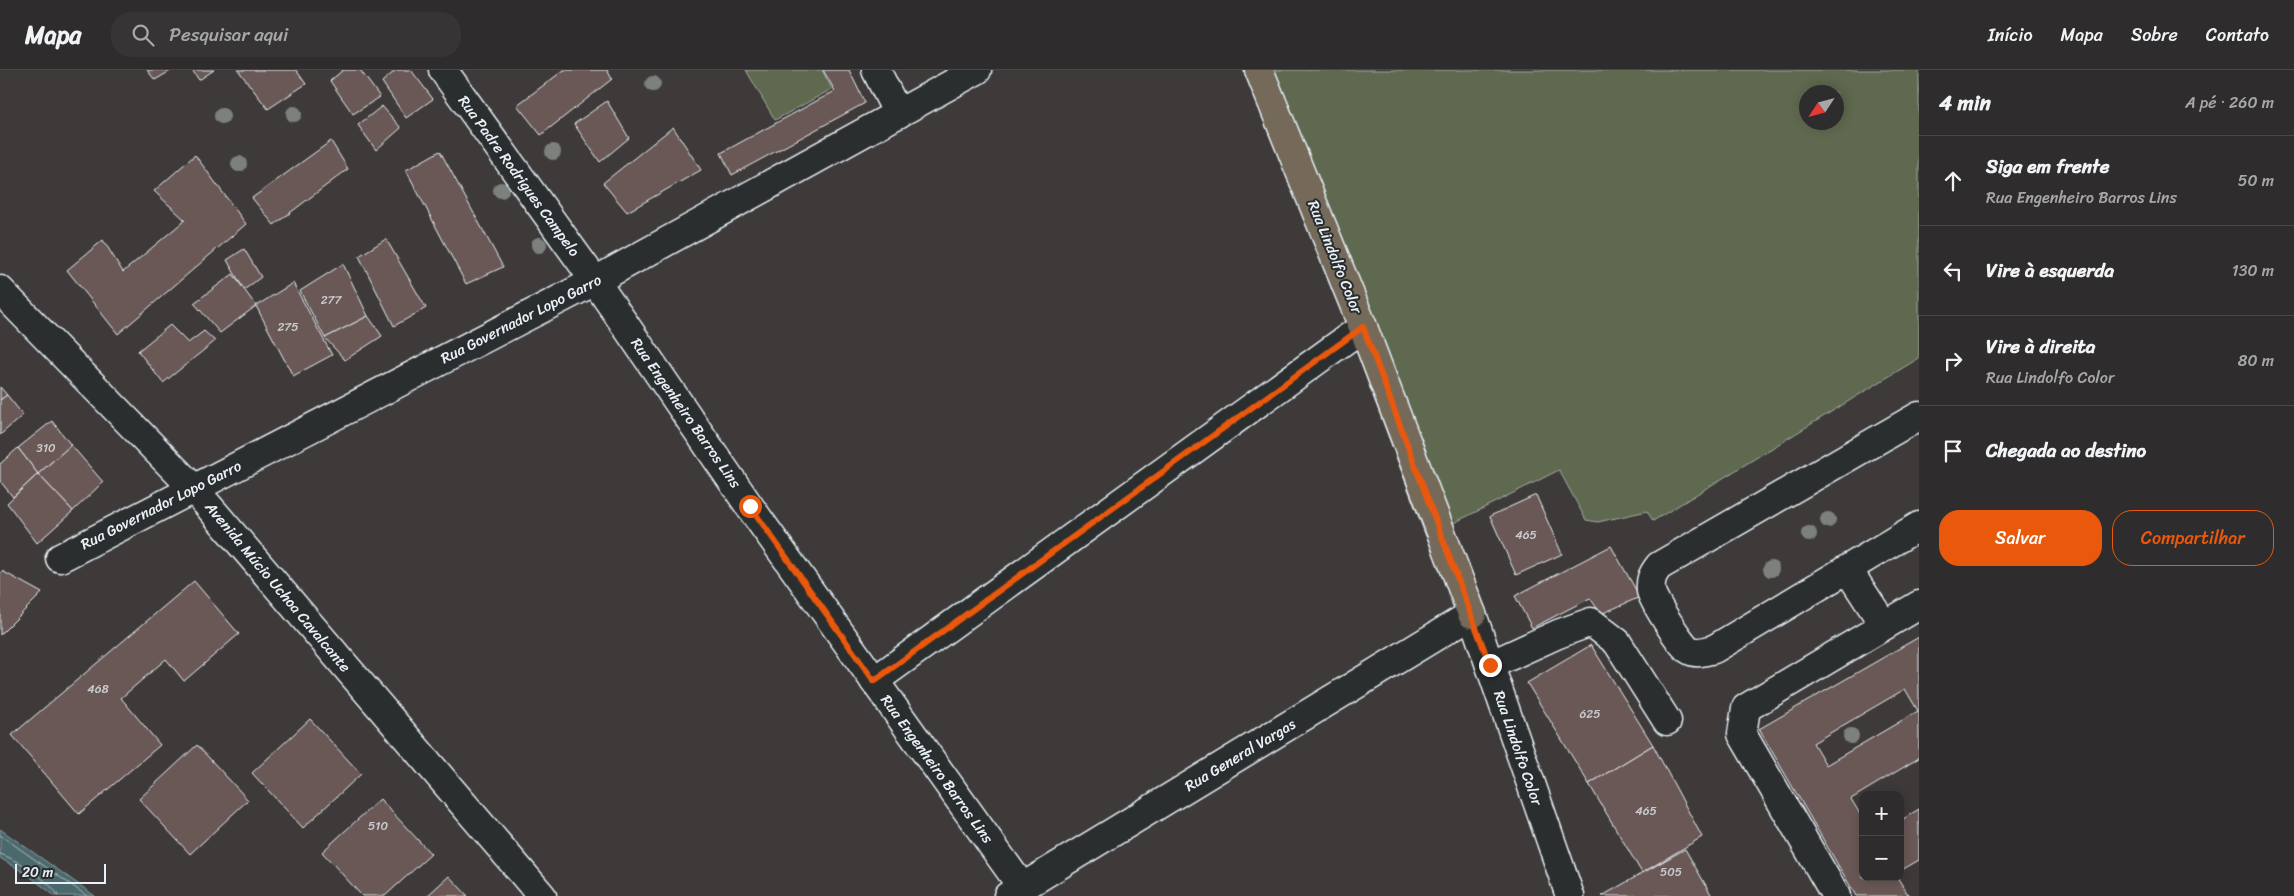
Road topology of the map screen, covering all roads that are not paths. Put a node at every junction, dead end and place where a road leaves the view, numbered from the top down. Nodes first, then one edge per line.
1 (443, 70) edge
2 (876, 70) edge
3 (977, 70) edge
4 (1259, 70) edge
5 (898, 114) junction
6 (595, 281) junction
7 (0, 290) edge
8 (1363, 327) junction
9 (1919, 416) edge
10 (194, 489) junction
11 (1919, 526) edge
12 (60, 558) dead end
13 (1848, 570) junction
14 (1919, 605) edge
15 (1472, 614) junction
16 (1884, 625) junction
17 (1490, 665) junction
18 (874, 681) junction
19 (1667, 721) dead end
20 (1015, 891) edge
21 (542, 896) edge
22 (1570, 896) edge
23 (1836, 896) edge

1 - 6 street, Rua Padre Rodrigues Campelo
2 - 5 street
3 - 5 street, Rua Governador Lopo Garro
4 - 8 main road, Rua Lindolfo Color
5 - 6 street, Rua Governador Lopo Garro
6 - 10 street, Rua Governador Lopo Garro
6 - 18 street, Rua Engenheiro Barros Lins
7 - 10 street, Avenida Múcio Uchoa Cavalcante
8 - 15 main road, Rua Lindolfo Color
8 - 18 street
9 - 13 street
10 - 12 street, Rua Governador Lopo Garro
10 - 21 street, Avenida Múcio Uchoa Cavalcante
11 - 13 street
13 - 16 street
14 - 16 street
15 - 17 street, Rua Lindolfo Color
15 - 20 street, Rua General Vargas
16 - 23 street
17 - 19 street
17 - 22 street, Rua Lindolfo Color
18 - 20 street, Rua Engenheiro Barros Lins

